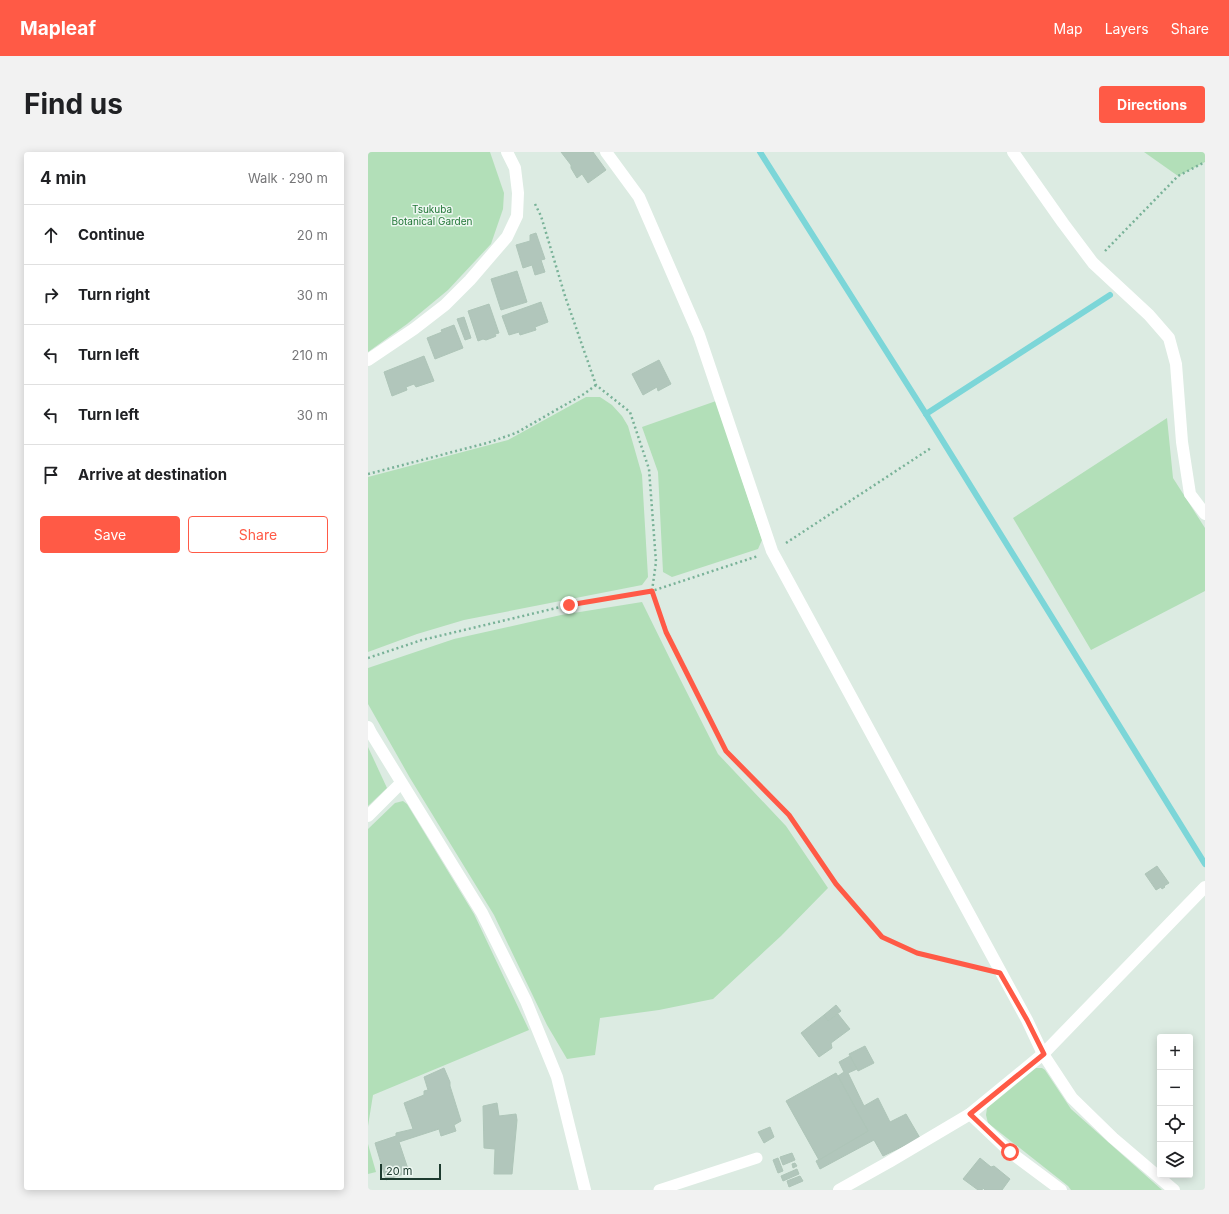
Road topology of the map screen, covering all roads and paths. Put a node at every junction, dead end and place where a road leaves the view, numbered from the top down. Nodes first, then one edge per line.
1 (507, 152) edge
2 (606, 152) edge
3 (1013, 152) edge
4 (1205, 162) edge
5 (534, 202) dead end
6 (1093, 263) junction
7 (368, 360) edge
8 (596, 385) junction
9 (931, 448) dead end
10 (368, 474) edge
11 (1205, 514) edge
12 (772, 551) junction
13 (652, 591) junction
14 (368, 658) edge
15 (368, 727) edge
16 (402, 783) junction
17 (368, 816) edge
18 (1205, 887) edge
19 (1000, 973) junction
20 (1044, 1054) junction
21 (970, 1114) junction
22 (757, 1158) dead end
23 (584, 1190) edge
24 (659, 1190) edge
25 (839, 1190) edge
26 (1060, 1190) edge
27 (1174, 1190) edge

1 - 7 street
2 - 12 street
3 - 6 street
4 - 6 path
5 - 8 path
6 - 11 street
8 - 10 path
8 - 13 path
9 - 12 path
12 - 13 path
12 - 19 street
13 - 14 path
13 - 19 path
15 - 16 street
16 - 17 street
16 - 23 street
18 - 20 street
19 - 20 street
20 - 21 street
20 - 27 street
21 - 25 street
21 - 26 street
22 - 24 lane

